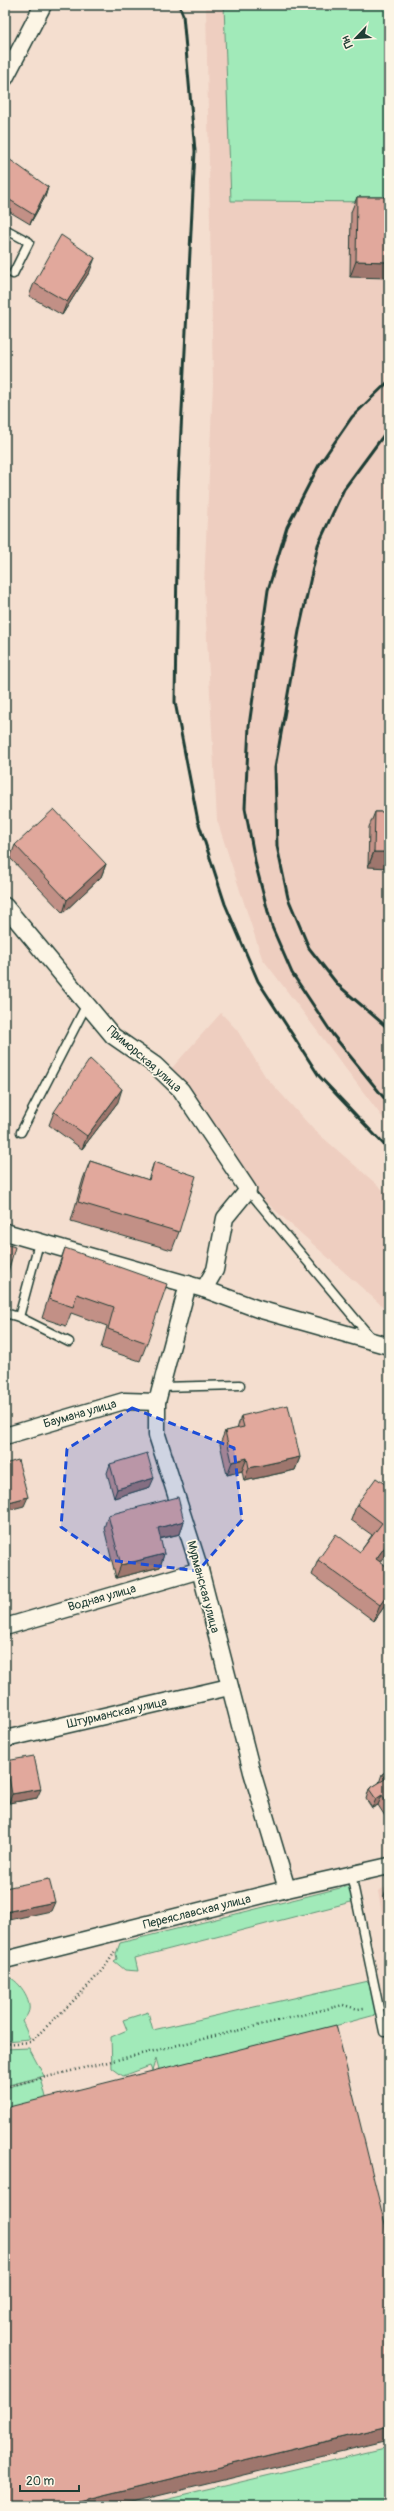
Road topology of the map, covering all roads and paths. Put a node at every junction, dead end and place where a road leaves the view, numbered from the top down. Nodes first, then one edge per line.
1 (43, 5) edge
2 (5, 78) edge
3 (5, 229) edge
4 (13, 274) dead end
5 (5, 906) edge
6 (87, 1004) junction
7 (21, 1132) dead end
8 (248, 1190) junction
9 (5, 1232) edge
10 (40, 1243) junction
11 (188, 1284) junction
12 (204, 1289) junction
13 (5, 1313) edge
14 (19, 1317) junction
15 (70, 1342) dead end
16 (382, 1344) edge
17 (240, 1386) dead end
18 (159, 1395) junction
19 (5, 1436) edge
20 (200, 1570) junction
21 (5, 1627) edge
22 (229, 1687) junction
23 (5, 1739) edge
24 (389, 1866) edge
25 (352, 1874) junction
26 (287, 1889) junction
27 (116, 1949) dead end
28 (5, 1960) edge
29 (379, 2005) junction
30 (384, 2032) dead end
31 (5, 2044) edge
32 (5, 2087) edge

1 - 2 street
3 - 4 lane
5 - 6 street, Приморская улица
6 - 7 lane
6 - 8 street, Приморская улица
8 - 12 street
8 - 16 lane
9 - 10 street
10 - 11 street
10 - 14 lane
11 - 12 street
11 - 18 street, Мурманская улица
12 - 16 street
13 - 14 lane
14 - 15 lane
17 - 18 lane
18 - 19 street, Баумана улица
18 - 20 street, Мурманская улица
20 - 21 street, Водная улица
20 - 22 street, Мурманская улица
22 - 23 street, Штурманская улица
22 - 26 street, Мурманская улица
24 - 25 street, Переяславская улица
25 - 26 street, Переяславская улица
25 - 29 lane
26 - 28 street, Переяславская улица
27 - 31 path
29 - 30 lane
29 - 32 path

